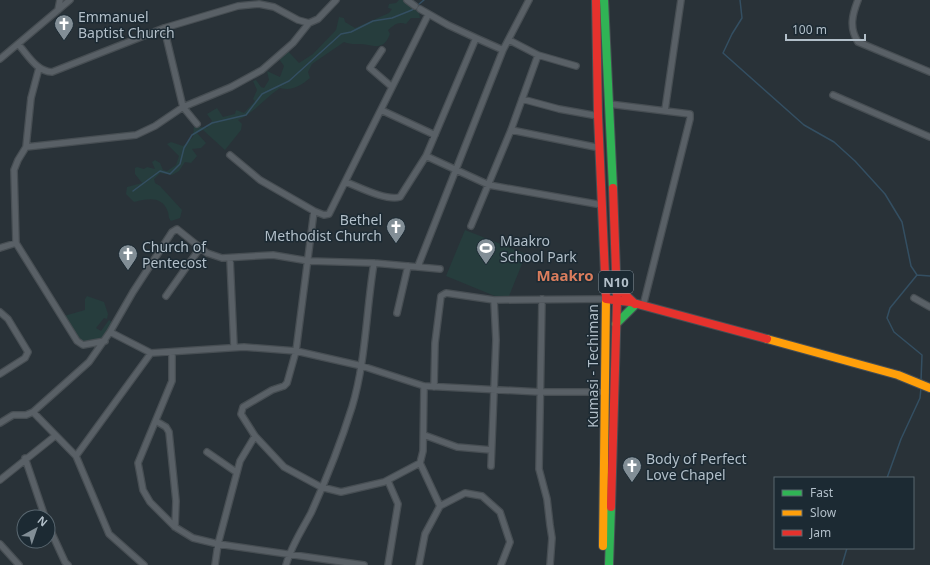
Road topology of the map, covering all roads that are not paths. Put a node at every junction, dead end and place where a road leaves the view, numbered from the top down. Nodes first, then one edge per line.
1 (60, 0) edge
2 (70, 0) edge
3 (336, 0) edge
4 (407, 0) edge
5 (529, 0) edge
6 (596, 0) edge
7 (604, 0) edge
8 (681, 0) edge
9 (858, 0) edge
10 (58, 10) junction
11 (428, 15) junction
12 (309, 23) junction
13 (164, 28) junction
14 (476, 38) junction
15 (510, 40) junction
16 (18, 44) junction
17 (382, 50) dead end
18 (503, 50) junction
19 (538, 55) junction
20 (1, 57) edge
21 (576, 66) dead end
22 (39, 68) junction
23 (930, 72) edge
24 (392, 87) junction
25 (833, 95) dead end
26 (522, 99) junction
27 (609, 104) junction
28 (183, 107) junction
29 (381, 110) junction
30 (665, 110) junction
31 (598, 116) junction
32 (197, 124) dead end
33 (511, 130) junction
34 (436, 135) junction
35 (930, 137) edge
36 (26, 147) junction
37 (600, 148) junction
38 (230, 155) dead end
39 (426, 156) junction
40 (457, 170) junction
41 (346, 182) junction
42 (489, 185) junction
43 (602, 205) junction
44 (314, 211) junction
45 (471, 226) dead end
46 (16, 243) junction
47 (0, 248) edge
48 (200, 248) junction
49 (230, 259) junction
50 (309, 261) junction
51 (374, 263) junction
52 (408, 266) junction
53 (418, 266) junction
54 (440, 269) dead end
55 (616, 286) junction
56 (166, 296) dead end
57 (914, 298) dead end
58 (542, 299) junction
59 (494, 300) junction
60 (606, 302) junction
61 (616, 302) junction
62 (637, 305) junction
63 (930, 307) edge
64 (0, 312) edge
65 (397, 313) dead end
66 (616, 324) junction
67 (110, 332) junction
68 (105, 341) junction
69 (234, 347) junction
70 (296, 351) junction
71 (172, 352) junction
72 (151, 353) junction
73 (362, 366) junction
74 (0, 374) edge
75 (424, 386) junction
76 (434, 387) junction
77 (928, 387) edge
78 (493, 390) junction
79 (540, 392) junction
80 (606, 392) junction
81 (33, 412) junction
82 (156, 421) junction
83 (0, 423) edge
84 (424, 435) junction
85 (55, 436) junction
86 (255, 436) junction
87 (491, 450) junction
88 (207, 452) dead end
89 (76, 456) junction
90 (25, 458) junction
91 (420, 463) junction
92 (491, 466) dead end
93 (236, 472) junction
94 (0, 480) edge
95 (388, 481) junction
96 (321, 487) junction
97 (440, 506) junction
98 (42, 509) edge
99 (175, 527) junction
100 (0, 544) edge
101 (56, 544) edge
102 (218, 544) junction
103 (289, 555) junction
104 (64, 564) edge
105 (19, 565) edge
106 (144, 565) edge
107 (215, 565) edge
108 (286, 565) edge
109 (364, 565) edge
110 (388, 565) edge
111 (419, 565) edge
112 (501, 565) edge
113 (550, 565) edge
114 (602, 565) edge
115 (608, 565) edge

1 - 10 street
2 - 10 street
3 - 12 street
4 - 11 street
5 - 15 street
6 - 31 main road, Kumasi - Techiman / N10
7 - 27 main road, N10
8 - 30 street
9 - 23 street
10 - 16 street
11 - 14 street
11 - 24 street
12 - 13 street
12 - 28 street
13 - 22 street
13 - 28 street
14 - 18 street
14 - 34 street
15 - 18 street
15 - 19 street
16 - 20 street
16 - 22 street
17 - 24 street
18 - 40 street
19 - 21 street
19 - 26 street
22 - 36 street
24 - 29 street
25 - 35 street
26 - 31 street
26 - 33 street
27 - 30 street
27 - 55 main road, N10
28 - 32 street
28 - 36 street
29 - 34 street
29 - 41 street
30 - 62 street
31 - 37 main road, Kumasi - Techiman / N10
33 - 37 street
33 - 42 street
34 - 39 street
36 - 46 street
37 - 43 main road, Kumasi - Techiman / N10
38 - 44 street
39 - 40 street
39 - 41 street
40 - 42 street
40 - 53 street
41 - 44 street
42 - 43 street
42 - 45 street
43 - 60 main road, Kumasi - Techiman / N10
44 - 50 street
46 - 47 street
46 - 68 street
48 - 49 street
48 - 56 street
48 - 67 street
49 - 50 street
49 - 69 street
50 - 51 street
50 - 70 street
51 - 52 street
51 - 73 street
52 - 53 street
52 - 65 street
53 - 54 street
55 - 61 main road, N10
55 - 62 main road
57 - 63 street
58 - 59 street
58 - 60 street
58 - 79 street
59 - 76 street
59 - 78 street
60 - 61 main road
60 - 80 main road, Kumasi - Techiman / N10
61 - 62 main road
61 - 66 main road, N10
62 - 66 main road
62 - 77 main road
64 - 74 street
66 - 115 main road, N10
67 - 68 street
67 - 72 street
68 - 81 street
69 - 70 street
69 - 71 street
70 - 73 street
70 - 86 street
71 - 72 street
71 - 82 street
72 - 89 street
73 - 75 street
73 - 96 street
75 - 76 street
75 - 84 street
76 - 78 street
78 - 79 street
78 - 87 street
79 - 80 street
79 - 113 street
80 - 114 main road, Kumasi - Techiman / N10
81 - 83 street
81 - 85 street
82 - 99 street
82 - 99 street
84 - 87 street
84 - 91 street
85 - 89 street
85 - 90 street
86 - 93 street
86 - 96 street
87 - 92 street
88 - 93 street
89 - 106 street
90 - 94 street
90 - 98 street
91 - 95 street
91 - 97 street
93 - 102 street
95 - 96 street
95 - 110 street
96 - 103 street
97 - 111 street
97 - 112 street
99 - 102 street
100 - 105 street
101 - 104 street
102 - 103 street
102 - 107 street
103 - 108 street
103 - 109 street

